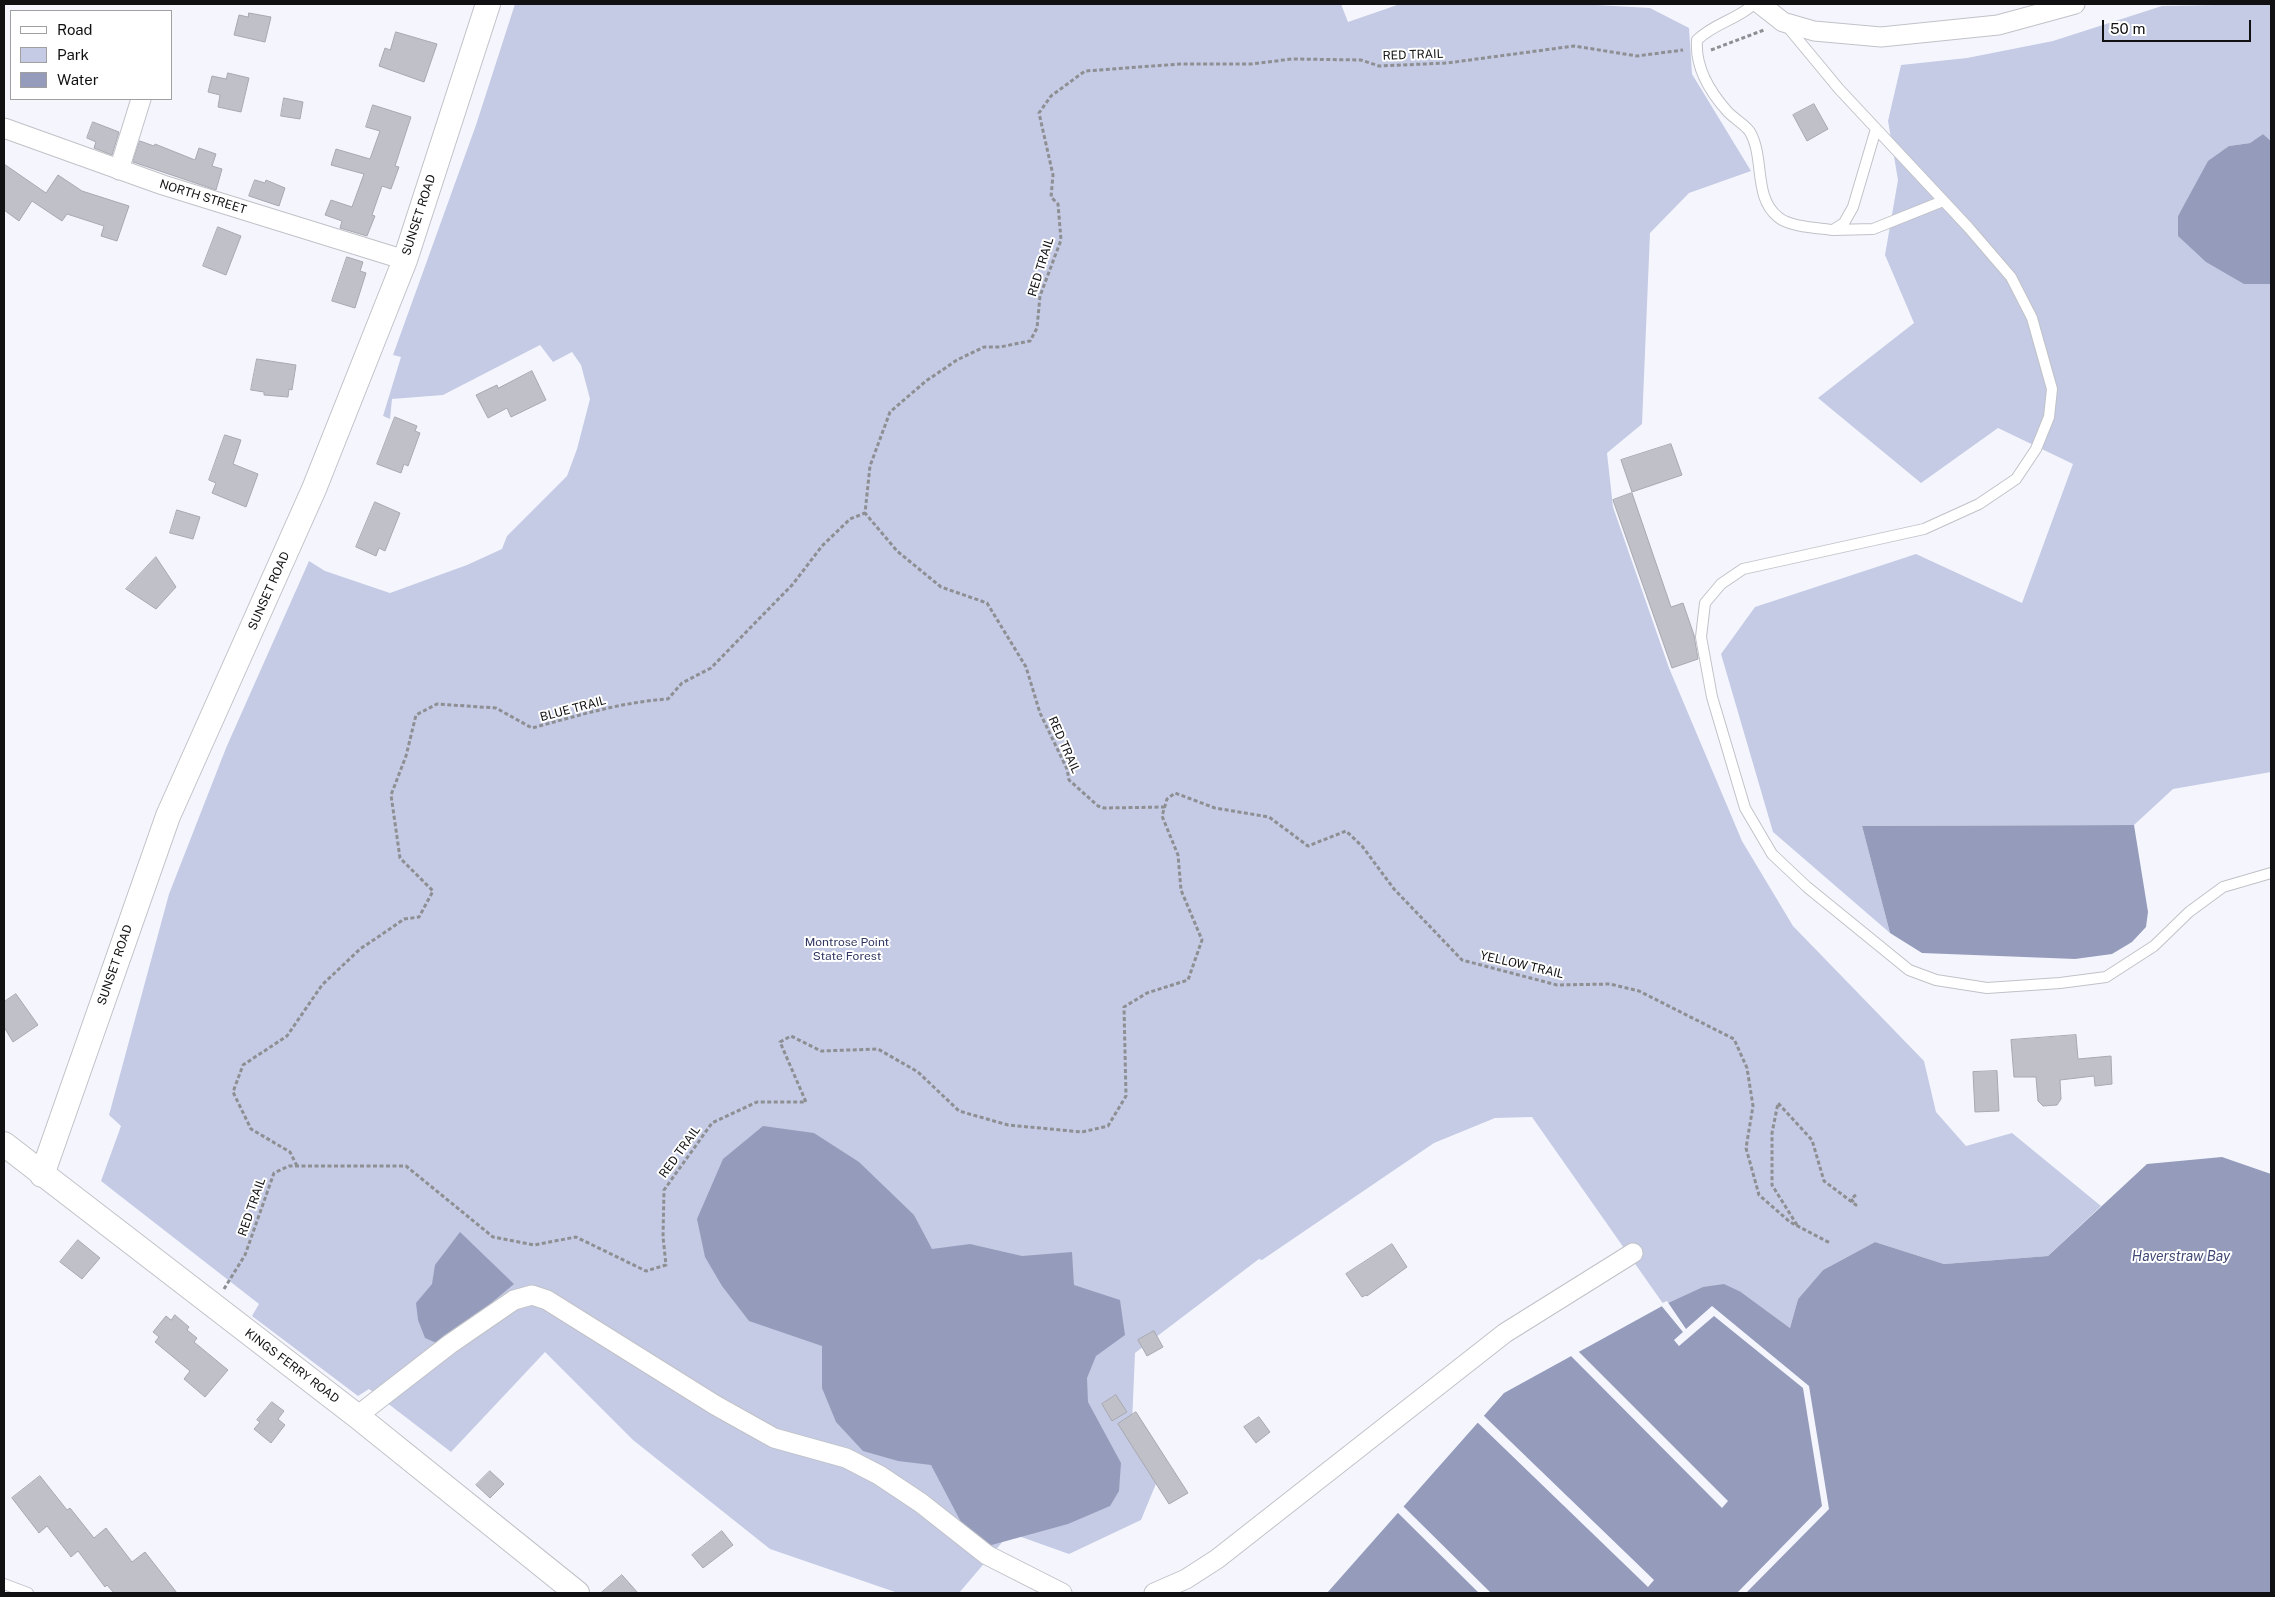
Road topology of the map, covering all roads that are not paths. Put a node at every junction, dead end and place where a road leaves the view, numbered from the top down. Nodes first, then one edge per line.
1 (488, 4) edge
2 (1754, 4) edge
3 (1760, 4) edge
4 (2076, 4) edge
5 (1783, 22) junction
6 (141, 100) edge
7 (4, 128) edge
8 (1876, 130) junction
9 (119, 170) junction
10 (1944, 201) junction
11 (1833, 230) junction
12 (405, 260) junction
13 (2271, 873) edge
14 (4, 1144) edge
15 (42, 1175) junction
16 (1633, 1253) dead end
17 (357, 1416) junction
18 (4, 1584) edge
19 (28, 1593) edge
20 (577, 1593) edge
21 (1062, 1593) edge
22 (1154, 1593) edge

1 - 12 street, SUNSET ROAD
2 - 11 lane
3 - 5 street
4 - 5 street
5 - 8 lane
6 - 9 street
7 - 9 street, NORTH STREET
8 - 10 lane
8 - 11 lane
9 - 12 street, NORTH STREET
10 - 11 lane
10 - 13 lane
12 - 15 street, SUNSET ROAD
14 - 15 street, KINGS FERRY ROAD
15 - 17 street, KINGS FERRY ROAD
16 - 22 street
17 - 20 street, KINGS FERRY ROAD
17 - 21 street
18 - 19 lane

